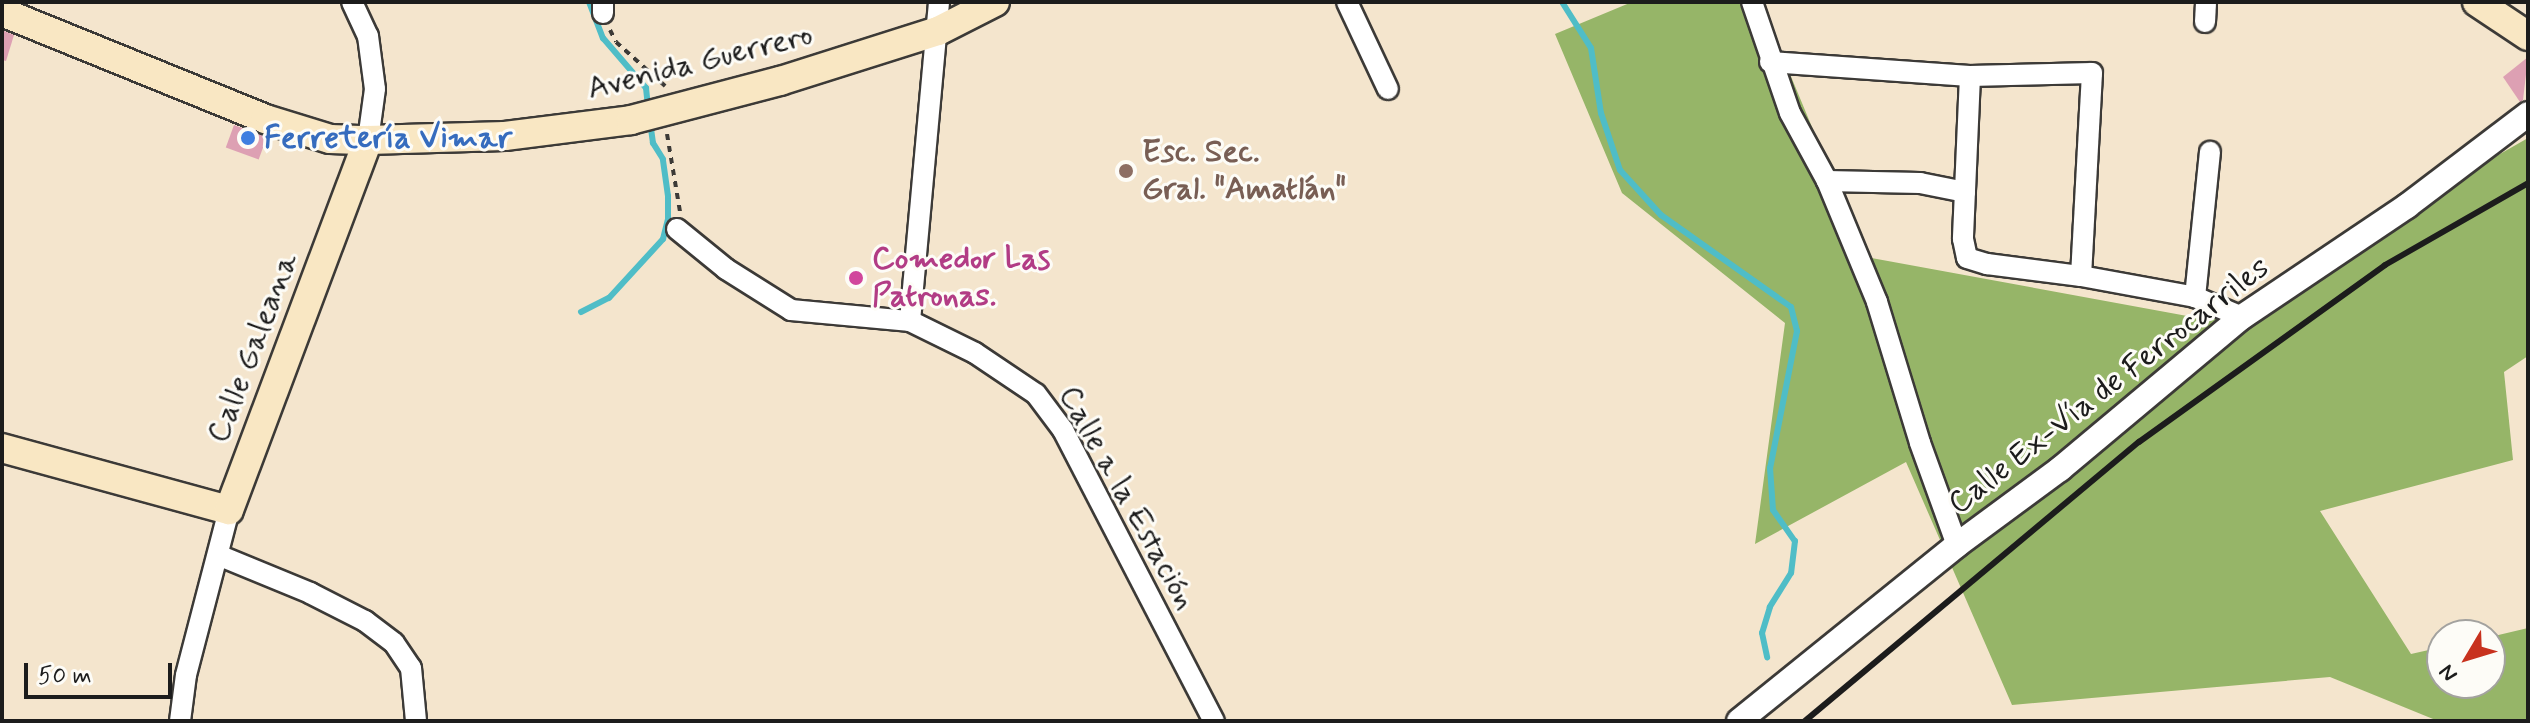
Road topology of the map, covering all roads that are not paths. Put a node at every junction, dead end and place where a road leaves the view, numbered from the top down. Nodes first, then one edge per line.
1 (352, 2) edge
2 (939, 2) edge
3 (995, 2) edge
4 (1347, 2) edge
5 (1752, 2) edge
6 (2477, 2) edge
7 (2, 12) edge
8 (938, 31) junction
9 (2528, 36) edge
10 (1770, 62) junction
11 (1970, 76) junction
12 (1388, 89) dead end
13 (2528, 114) edge
14 (368, 140) junction
15 (2210, 152) dead end
16 (1827, 181) junction
17 (1965, 192) junction
18 (677, 229) road end
19 (2081, 276) junction
20 (2195, 297) junction
21 (2242, 317) junction
22 (910, 321) junction
23 (2, 448) edge
24 (229, 510) junction
25 (1957, 545) junction
26 (218, 555) junction
27 (180, 721) edge
28 (416, 721) edge
29 (1214, 721) edge
30 (1739, 721) edge

1 - 14 street, Calle Galeana
2 - 8 street
3 - 8 main road, Avenida Guerrero
4 - 12 street
5 - 10 street
6 - 9 main road
7 - 14 main road, Avenida Guerrero
8 - 14 main road, Avenida Guerrero
8 - 22 street
10 - 11 street
10 - 16 street
11 - 17 street
11 - 19 street
13 - 21 street, Calle Ex-Vía de Ferrocarriles
14 - 24 main road, Calle Galeana
15 - 20 street
16 - 17 street
16 - 25 street
17 - 19 street
18 - 22 street
19 - 20 street
20 - 21 street
21 - 25 street, Calle Ex-Vía de Ferrocarriles
22 - 29 street, Calle a la Estación
23 - 24 main road
24 - 26 street, Calle Galeana
25 - 30 street, Calle Ex-Vía de Ferrocarriles
26 - 27 street, Calle Galeana
26 - 28 street

